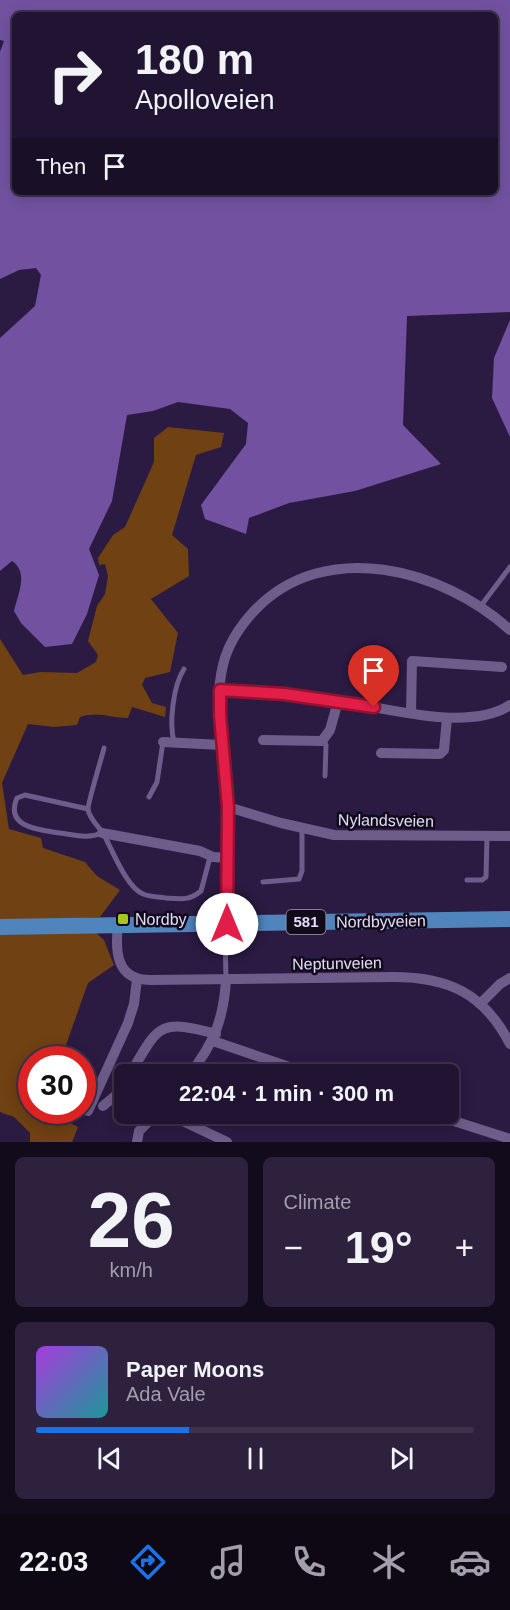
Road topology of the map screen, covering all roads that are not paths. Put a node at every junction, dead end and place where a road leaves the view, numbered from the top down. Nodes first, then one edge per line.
1 (510, 567) edge
2 (502, 575) junction
3 (510, 576) edge
4 (480, 607) junction
5 (510, 630) edge
6 (502, 667) dead end
7 (184, 669) dead end
8 (220, 690) junction
9 (338, 701) junction
10 (510, 705) edge
11 (411, 713) junction
12 (447, 718) junction
13 (263, 740) dead end
14 (324, 740) junction
15 (169, 742) junction
16 (222, 745) junction
17 (104, 748) dead end
18 (381, 753) dead end
19 (325, 776) dead end
20 (149, 798) dead end
21 (228, 807) junction
22 (88, 809) junction
23 (302, 828) junction
24 (102, 833) junction
25 (487, 836) junction
26 (510, 836) edge
27 (213, 857) junction
28 (227, 858) junction
29 (467, 880) dead end
30 (263, 882) dead end
31 (510, 919) edge
32 (118, 925) junction
33 (0, 927) edge
34 (226, 930) junction
35 (510, 978) edge
36 (137, 979) junction
37 (226, 979) junction
38 (480, 1004) junction
39 (214, 1038) junction
40 (510, 1043) edge
41 (136, 1064) edge
42 (197, 1064) edge
43 (283, 1064) edge
44 (96, 1093) edge
45 (114, 1097) edge
46 (103, 1106) dead end
47 (459, 1123) edge
48 (146, 1124) edge
49 (189, 1124) edge
50 (510, 1140) edge
51 (137, 1142) edge
52 (227, 1142) edge

1 - 2 lane
2 - 3 lane
2 - 4 lane
4 - 5 street
4 - 8 street
6 - 11 street
7 - 15 lane
8 - 9 street
8 - 16 street
9 - 11 street
9 - 14 street
10 - 12 street
11 - 12 street
12 - 18 street
13 - 14 street
14 - 19 lane
15 - 16 street
15 - 20 lane
16 - 21 street
17 - 22 lane
21 - 23 street, Nylandsveien
21 - 28 street
22 - 24 lane
22 - 24 lane
23 - 25 street, Nylandsveien
23 - 30 lane
24 - 27 street
24 - 27 lane
25 - 26 street, Nylandsveien
25 - 29 lane
27 - 28 street
28 - 34 street
31 - 34 main road, Nordbyveien / 581
32 - 33 main road, Nordbyveien / 581
32 - 34 main road, Nordbyveien / 581
32 - 36 street
34 - 37 lane
35 - 38 street
36 - 37 street, Neptunveien
36 - 44 street
37 - 38 street, Neptunveien
37 - 39 street
38 - 40 street, Neptunveien
39 - 41 street
39 - 42 street
39 - 43 street
45 - 46 street
47 - 50 street
48 - 51 street
49 - 52 street

